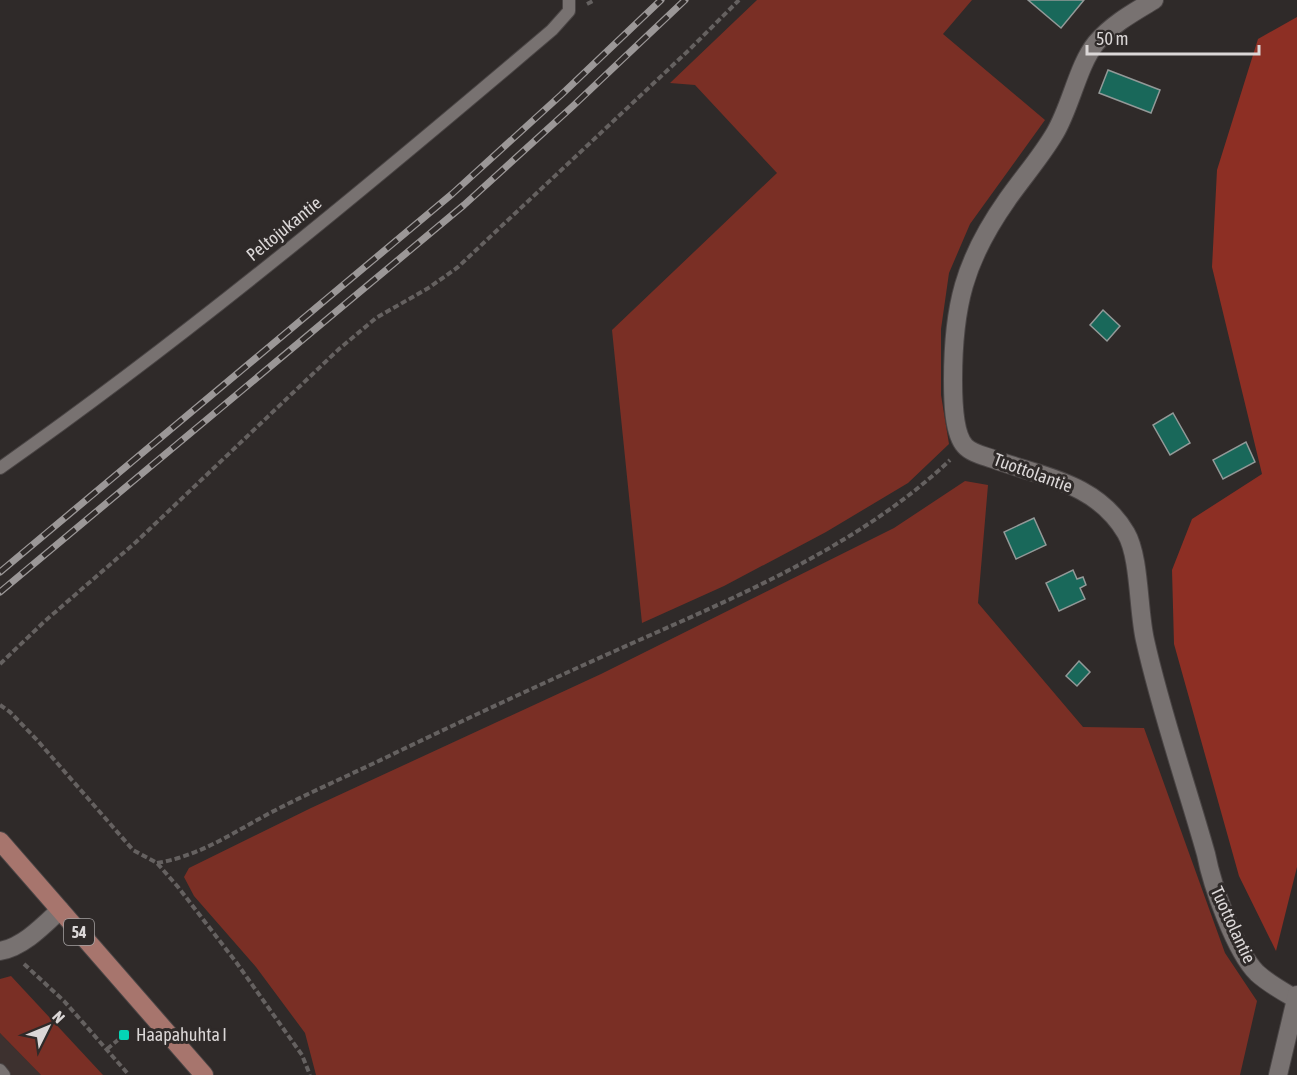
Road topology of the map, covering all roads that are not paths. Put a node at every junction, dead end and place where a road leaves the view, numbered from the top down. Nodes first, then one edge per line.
1 (569, 0) edge
2 (1154, 0) edge
3 (0, 468) edge
4 (0, 841) edge
5 (60, 910) junction
6 (4, 951) edge
7 (1297, 997) edge
8 (0, 1070) edge
9 (4, 1075) edge
10 (204, 1075) edge
11 (1278, 1075) edge

1 - 3 lane, Peltojukantie
2 - 7 street, Tuottolantie
4 - 5 main road, 54
5 - 6 street
5 - 10 main road, 54
7 - 11 street
8 - 9 lane

